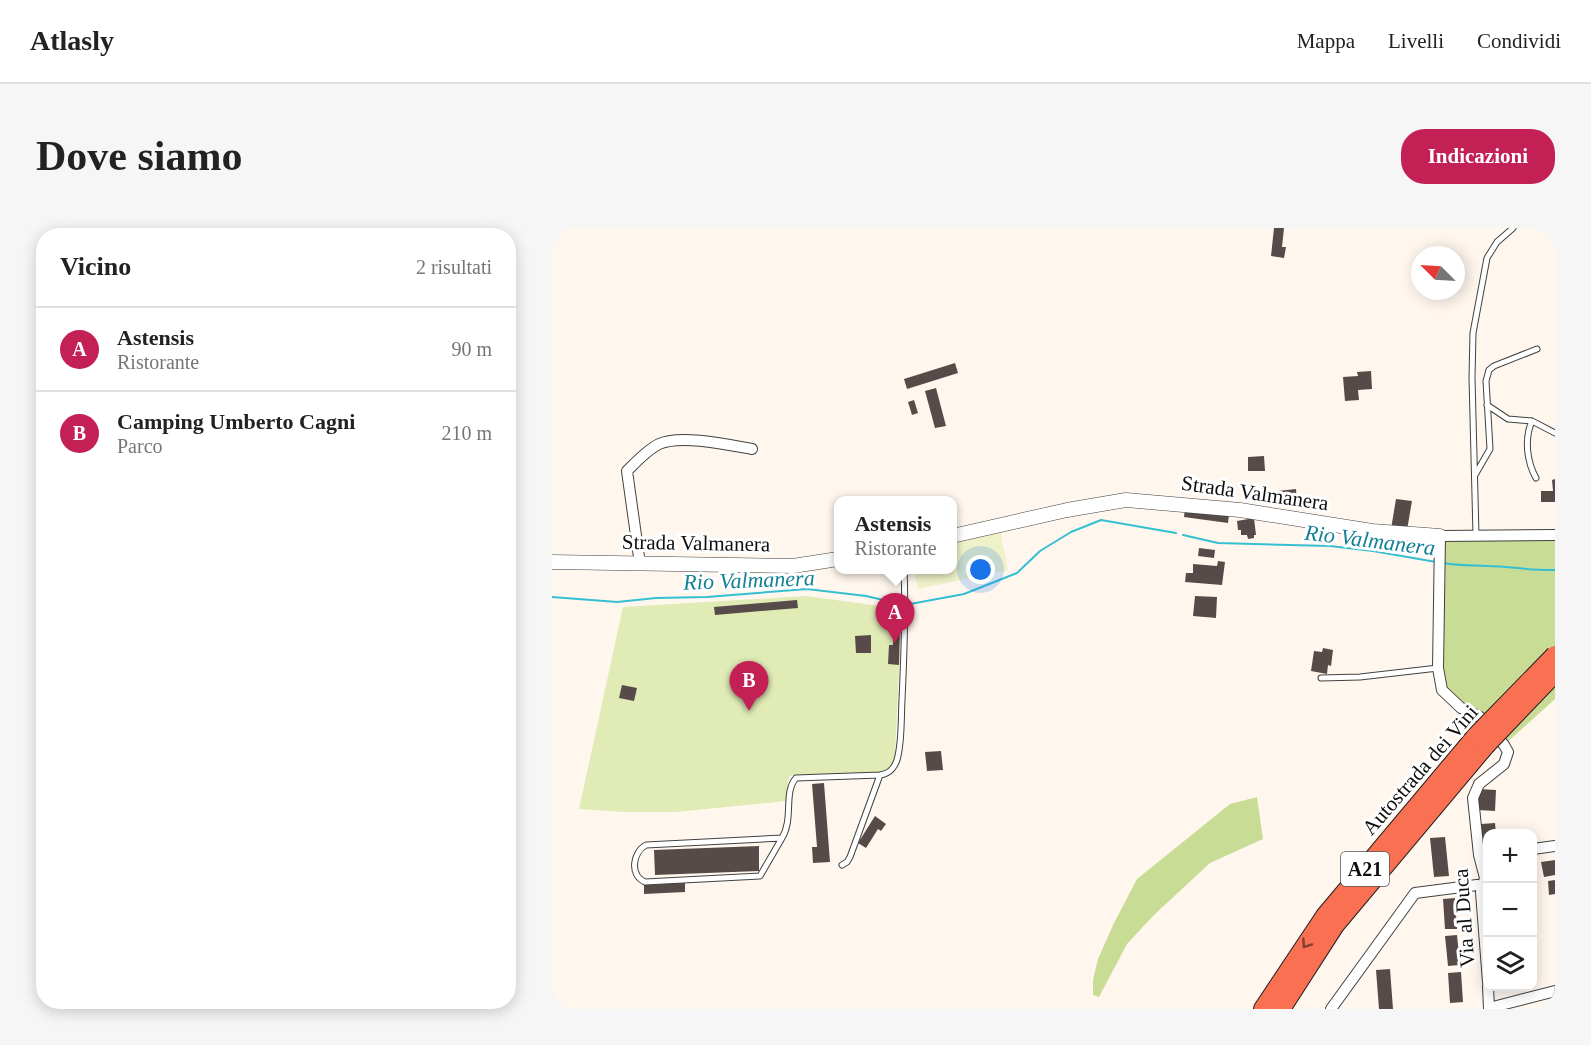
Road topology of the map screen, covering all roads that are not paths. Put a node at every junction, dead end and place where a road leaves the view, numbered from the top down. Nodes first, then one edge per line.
1 (1513, 228) edge
2 (1538, 349) dead end
3 (1487, 405) junction
4 (1532, 421) junction
5 (1555, 433) edge
6 (752, 449) dead end
7 (1474, 477) junction
8 (1536, 478) dead end
9 (957, 535) edge
10 (1476, 535) junction
11 (1555, 535) edge
12 (1440, 536) junction
13 (834, 560) edge
14 (552, 562) edge
15 (640, 564) junction
16 (904, 574) edge
17 (1555, 655) edge
18 (1438, 668) junction
19 (1555, 673) edge
20 (1321, 678) dead end
21 (1481, 741) junction
22 (880, 775) junction
23 (782, 838) junction
24 (1555, 846) edge
25 (1537, 848) edge
26 (1483, 855) edge
27 (842, 865) dead end
28 (1483, 883) edge
29 (1482, 886) junction
30 (1485, 937) edge
31 (1488, 991) edge
32 (1555, 991) edge
33 (1489, 1008) edge
34 (1263, 1009) edge
35 (1281, 1009) edge
36 (1331, 1009) edge

1 - 7 lane
2 - 3 lane
3 - 4 lane
3 - 7 lane
4 - 5 lane
4 - 8 lane
6 - 15 street
7 - 10 lane
9 - 12 street, Strada Valmanera
10 - 11 street, Strada Valmanera
10 - 12 street, Strada Valmanera
12 - 18 street, Via al Duca
13 - 15 street, Strada Valmanera
14 - 15 street, Strada Valmanera
16 - 22 lane
17 - 21 highway, Autostrada dei Vini / A21, bridge
18 - 20 lane
18 - 26 street, Via al Duca
19 - 21 highway, Autostrada dei Vini / A21, bridge
21 -> 34 highway, Autostrada dei Vini / A21
21 - 35 highway, Autostrada dei Vini / A21
22 - 23 lane
22 - 27 lane
23 - 23 lane
24 - 25 street
28 - 29 street, Via al Duca
29 - 30 street, Via al Duca
29 - 36 street
31 - 33 street, Via al Duca
32 - 33 street

